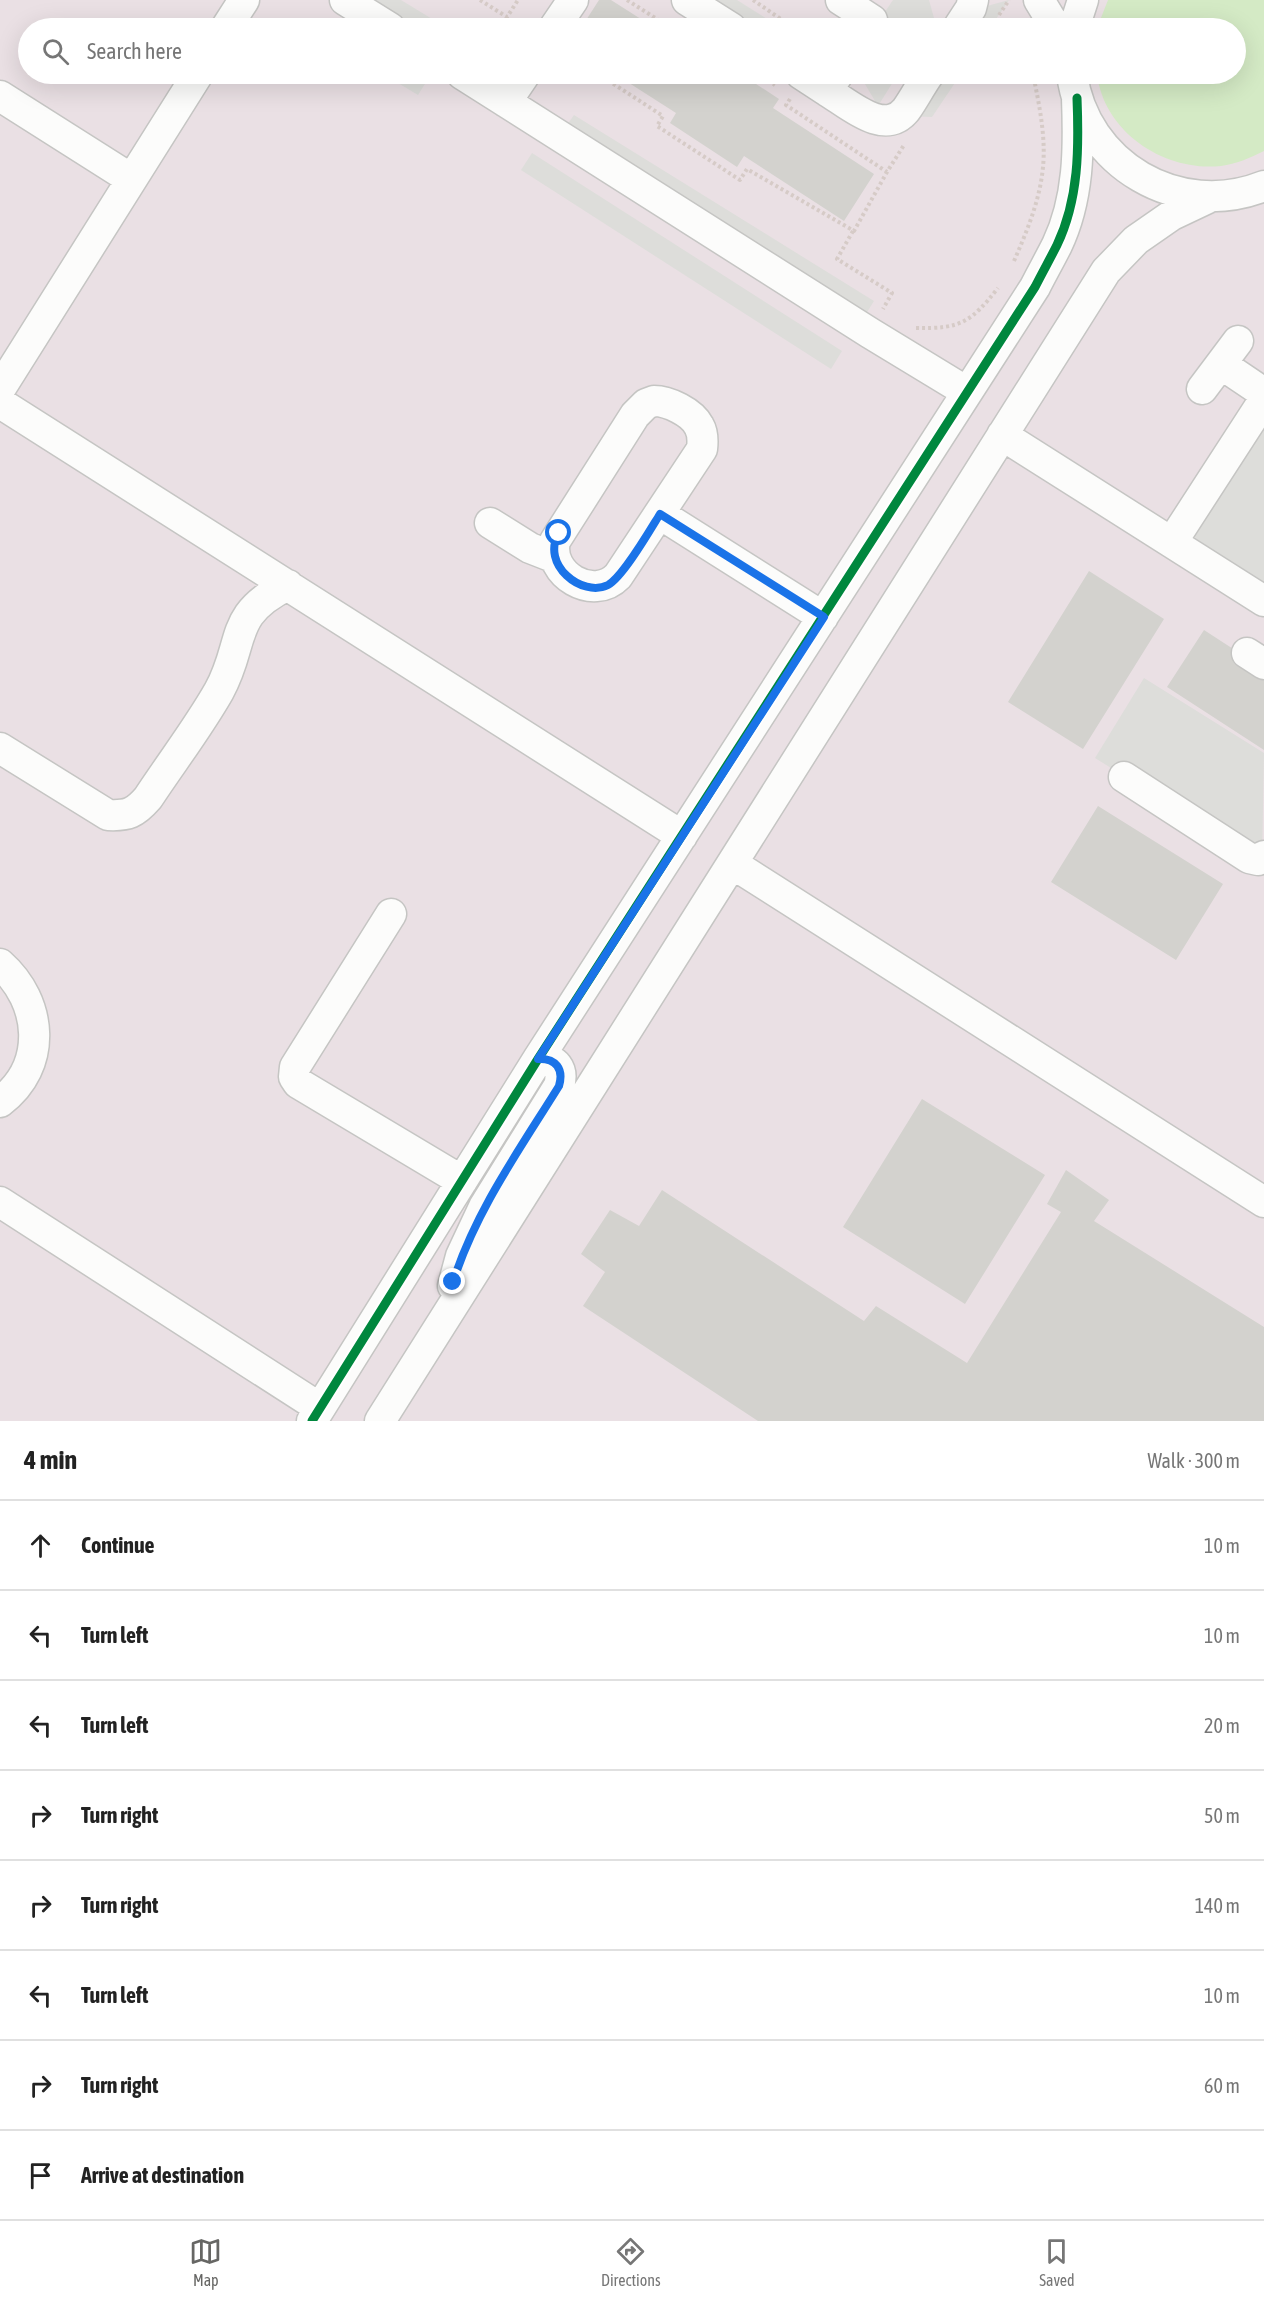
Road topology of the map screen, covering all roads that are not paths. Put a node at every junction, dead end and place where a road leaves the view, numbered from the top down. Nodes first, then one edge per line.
1 (244, 0) edge
2 (345, 0) edge
3 (573, 0) edge
4 (687, 0) edge
5 (841, 0) edge
6 (973, 0) edge
7 (1039, 0) edge
8 (1083, 0) edge
9 (874, 16) edge
10 (232, 18) edge
11 (374, 18) edge
12 (561, 18) edge
13 (715, 18) edge
14 (964, 18) edge
15 (1050, 18) edge
16 (1077, 18) edge
17 (192, 84) edge
18 (478, 84) edge
19 (518, 84) edge
20 (835, 84) edge
21 (922, 84) edge
22 (1075, 86) edge
23 (0, 96) edge
24 (506, 102) junction
25 (131, 179) junction
26 (1259, 189) edge
27 (1210, 197) junction
28 (0, 388) edge
29 (1202, 389) dead end
30 (967, 392) junction
31 (1264, 393) edge
32 (1264, 400) edge
33 (0, 403) edge
34 (1002, 435) junction
35 (660, 514) junction
36 (490, 523) dead end
37 (1172, 542) junction
38 (554, 556) junction
39 (288, 585) junction
40 (1264, 601) edge
41 (824, 617) junction
42 (0, 748) edge
43 (1124, 777) dead end
44 (682, 836) junction
45 (1264, 856) edge
46 (733, 864) junction
47 (391, 914) dead end
48 (0, 964) edge
49 (538, 1059) junction
50 (0, 1102) edge
51 (462, 1181) junction
52 (1264, 1202) edge
53 (0, 1203) edge
54 (448, 1313) junction
55 (316, 1415) edge
56 (380, 1421) edge

1 - 10 street
2 - 11 street
3 - 12 street
4 - 13 street
5 - 9 street
6 - 14 street
7 - 15 street
8 - 16 street
17 - 25 street
18 - 24 street
19 - 24 street
20 - 21 street
22 - 27 street
22 - 30 street
23 - 25 street
24 - 30 street
25 - 28 street
26 - 27 street
27 - 34 street
29 - 31 street
30 - 41 street
32 - 37 street
33 - 39 street
34 - 37 street
34 - 46 street
35 - 38 street
35 - 38 street
35 - 41 street
36 - 38 street
37 - 40 street
39 - 42 street
39 - 44 street
41 - 44 street
43 - 45 street
44 - 49 street
46 - 52 street
46 - 54 street
47 - 51 street
48 - 50 street
49 - 51 street
49 - 54 street
51 - 55 street
53 - 55 street
54 - 56 street

